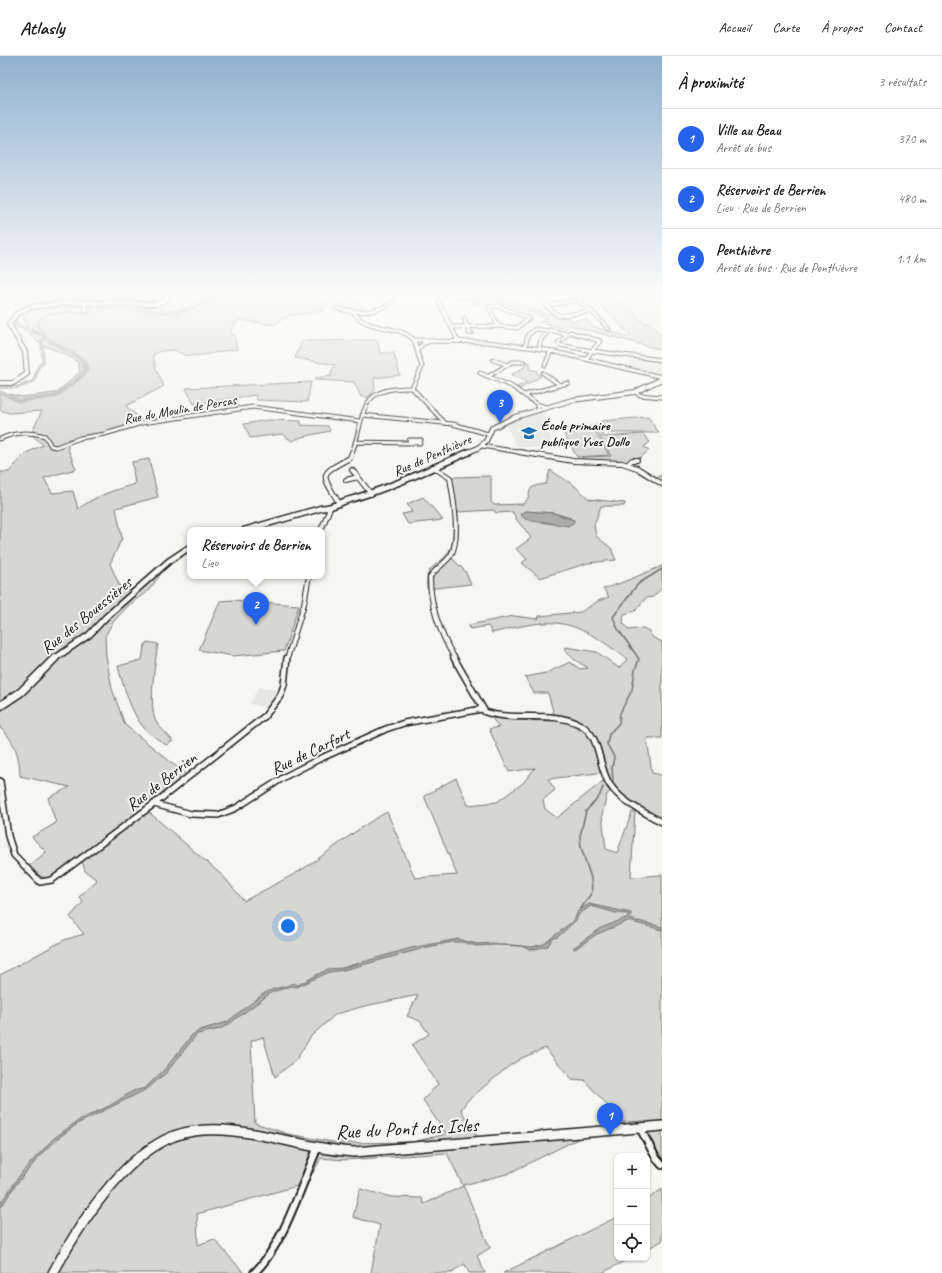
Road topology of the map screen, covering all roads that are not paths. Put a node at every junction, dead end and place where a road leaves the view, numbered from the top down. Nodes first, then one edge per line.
1 (418, 349) edge
2 (25, 350) edge
3 (544, 350) edge
4 (582, 350) edge
5 (551, 351) junction
6 (591, 352) junction
7 (586, 359) junction
8 (494, 360) dead end
9 (662, 360) edge
10 (524, 362) dead end
11 (508, 365) junction
12 (545, 365) dead end
13 (480, 372) dead end
14 (543, 373) dead end
15 (489, 376) junction
16 (662, 378) edge
17 (0, 383) edge
18 (568, 383) dead end
19 (560, 385) junction
20 (412, 388) junction
21 (635, 392) junction
22 (524, 395) junction
23 (662, 397) edge
24 (537, 404) junction
25 (546, 407) junction
26 (538, 410) junction
27 (361, 418) junction
28 (445, 423) junction
29 (488, 434) junction
30 (0, 440) edge
31 (355, 442) junction
32 (410, 444) dead end
33 (482, 446) junction
34 (637, 460) dead end
35 (628, 464) junction
36 (433, 467) junction
37 (352, 470) dead end
38 (358, 478) junction
39 (346, 480) dead end
40 (662, 484) edge
41 (371, 494) junction
42 (339, 503) junction
43 (330, 508) junction
44 (256, 527) edge
45 (322, 527) edge
46 (187, 549) edge
47 (308, 579) edge
48 (0, 706) edge
49 (482, 709) junction
50 (0, 781) edge
51 (154, 804) junction
52 (662, 822) edge
53 (662, 1126) edge
54 (640, 1128) junction
55 (317, 1149) junction
56 (662, 1166) edge
57 (53, 1273) edge
58 (254, 1273) edge

1 - 20 street
2 - 17 street
3 - 5 street
4 - 6 street
5 - 7 street
5 - 12 street
6 - 7 street
6 - 9 street
7 - 16 street
8 - 11 street
10 - 11 street
11 - 15 street
13 - 15 street
14 - 19 street
15 - 22 street
16 - 21 street, Rue de Penthièvre
18 - 19 street
19 - 22 street
20 - 27 street
20 - 28 street
21 - 23 street
21 - 25 street, Rue de Penthièvre
22 - 24 street
24 - 25 street
24 - 26 street
25 - 26 street, Rue de Penthièvre
26 - 29 street, Rue de Penthièvre
27 - 28 street, Rue du Moulin de Persas
27 - 30 street, Rue du Moulin de Persas
27 - 31 street
28 - 29 street, Rue du Moulin de Persas
29 - 33 street, Rue de Penthièvre
31 - 32 street
31 - 42 street
33 - 35 street
33 - 36 street, Rue de Penthièvre
34 - 35 street
35 - 40 street
36 - 41 street, Rue de Penthièvre
36 - 49 street
37 - 38 street
38 - 39 street
38 - 41 street
41 - 42 street, Rue de Penthièvre
42 - 43 street, Rue de Penthièvre
43 - 44 street
43 - 45 street
46 - 48 street, Rue des Bouessières
47 - 51 street, Rue de Berrien
49 - 51 street, Rue de Carfort
49 - 52 street
50 - 51 street, Rue de Berrien
53 - 54 street, Rue du Pont des Isles
54 - 55 street, Rue du Pont des Isles
54 - 56 street
55 - 57 street, Rue du Pont des Isles
55 - 58 street

